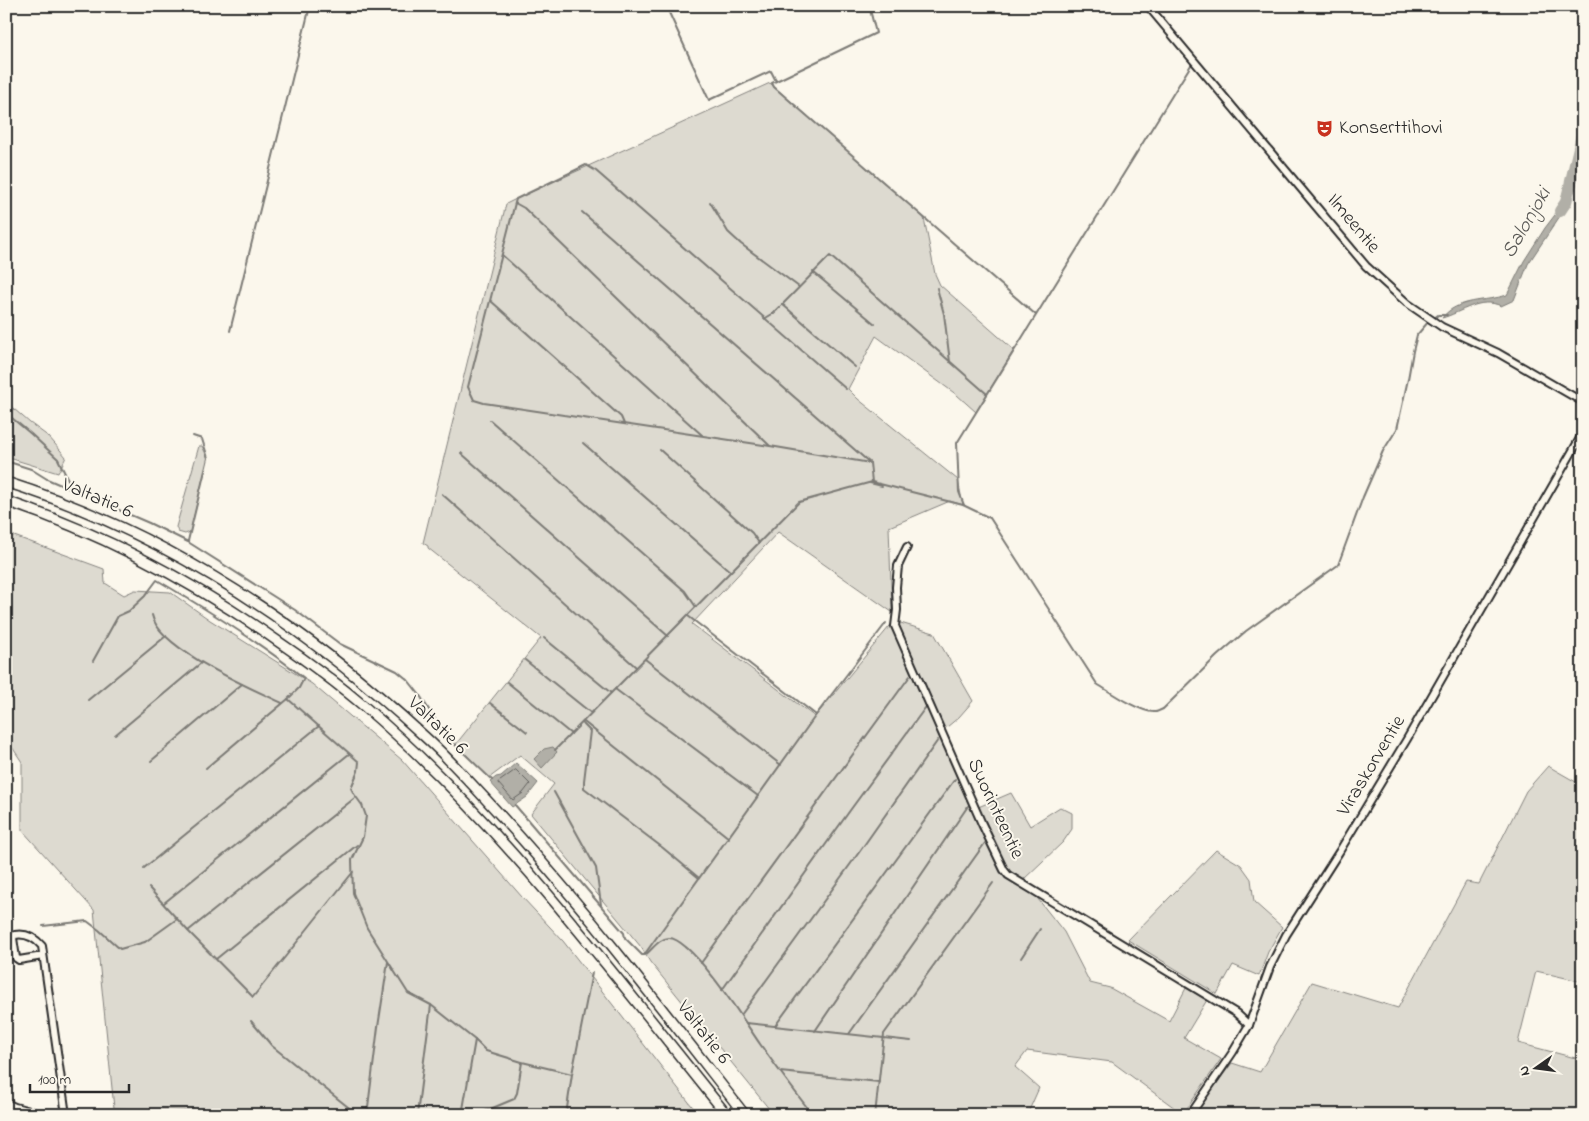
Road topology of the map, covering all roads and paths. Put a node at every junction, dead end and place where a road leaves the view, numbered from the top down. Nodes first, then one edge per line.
1 (1148, 6) edge
2 (1583, 402) edge
3 (1583, 432) edge
4 (6, 482) edge
5 (6, 501) edge
6 (908, 547) dead end
7 (43, 956) junction
8 (1250, 1025) junction
9 (6, 1103) edge
10 (44, 1115) edge
11 (66, 1115) edge
12 (727, 1115) edge
13 (745, 1115) edge
14 (1190, 1115) edge

1 - 2 street, Ilmeentie
3 - 8 street, Viraskorventie
4 - 13 highway, Valtatie 6
5 - 12 highway, Valtatie 6
6 - 8 street, Suorinteentie
7 - 7 street
7 - 11 street
8 - 14 street, Viraskorventie
9 - 10 street

